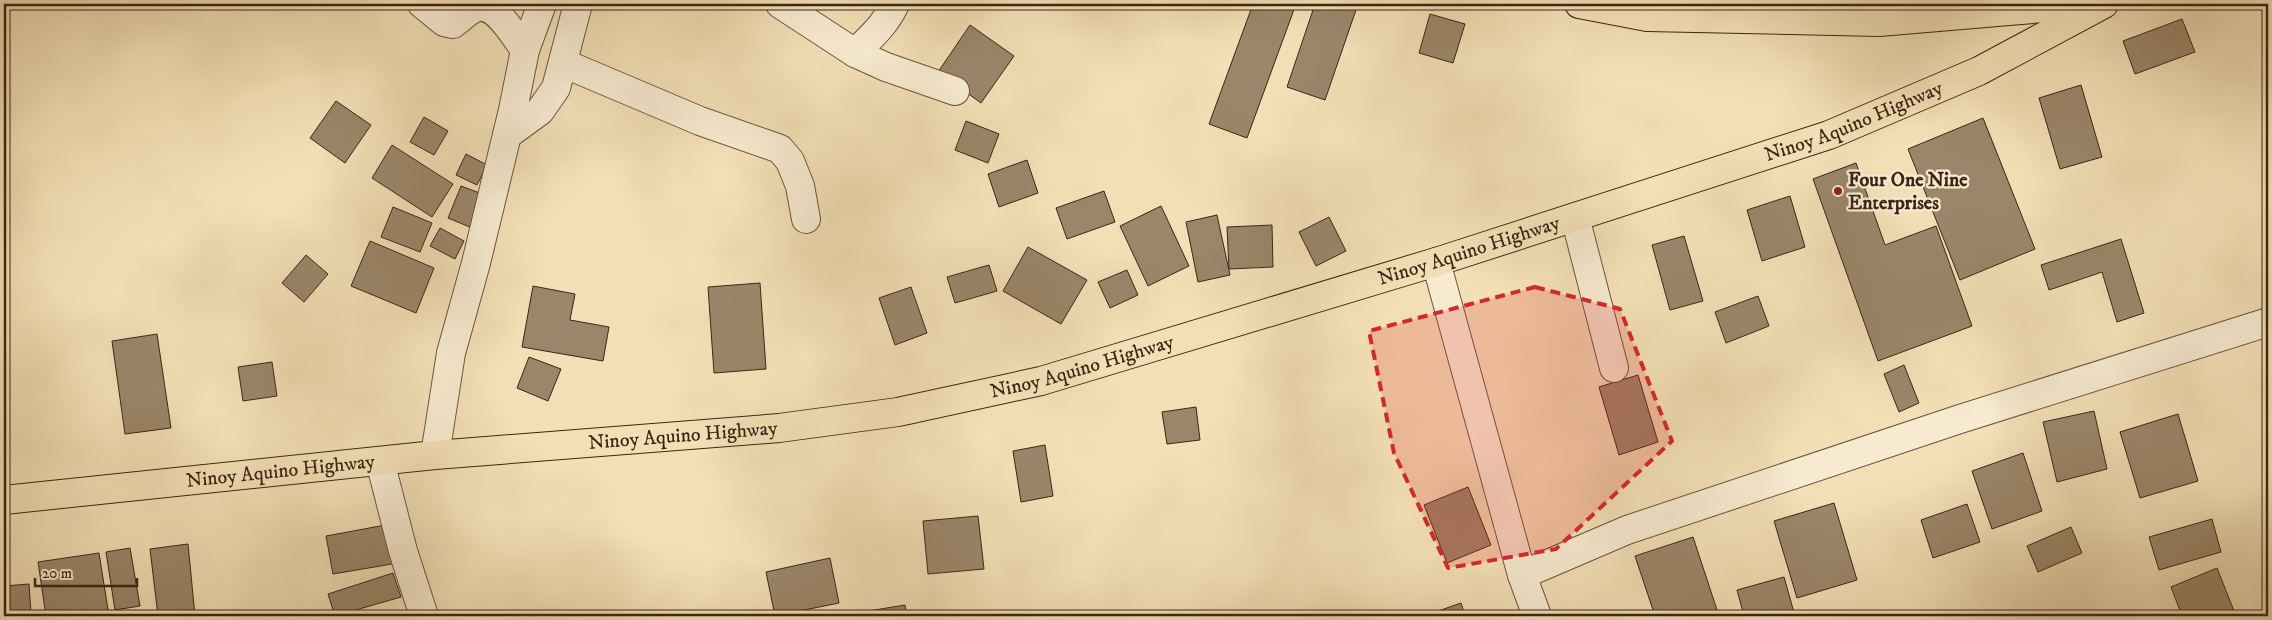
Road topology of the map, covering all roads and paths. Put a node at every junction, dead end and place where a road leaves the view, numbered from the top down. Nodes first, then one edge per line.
1 (422, 4) edge
2 (542, 4) edge
3 (578, 4) edge
4 (780, 4) edge
5 (895, 4) edge
6 (1579, 4) edge
7 (2091, 4) edge
8 (2104, 4) edge
9 (525, 50) junction
10 (854, 53) junction
11 (562, 63) junction
12 (955, 91) dead end
13 (507, 134) junction
14 (1575, 217) junction
15 (806, 219) dead end
16 (1436, 262) junction
17 (2268, 322) edge
18 (1614, 368) dead end
19 (435, 455) junction
20 (380, 461) junction
21 (4, 500) edge
22 (1522, 575) junction
23 (424, 616) edge
24 (1536, 616) edge

1 - 9 street
2 - 9 street
3 - 11 street
4 - 10 street
5 - 10 street
6 - 7 main road
8 - 14 main road, Ninoy Aquino Highway
9 - 13 street
10 - 12 street
11 - 13 street
11 - 15 street
13 - 19 street
14 - 16 main road, Ninoy Aquino Highway
14 - 18 street
16 - 19 main road, Ninoy Aquino Highway
16 - 22 street
17 - 22 street
19 - 20 main road, Ninoy Aquino Highway
20 - 21 main road, Ninoy Aquino Highway
20 - 23 street
22 - 24 street

